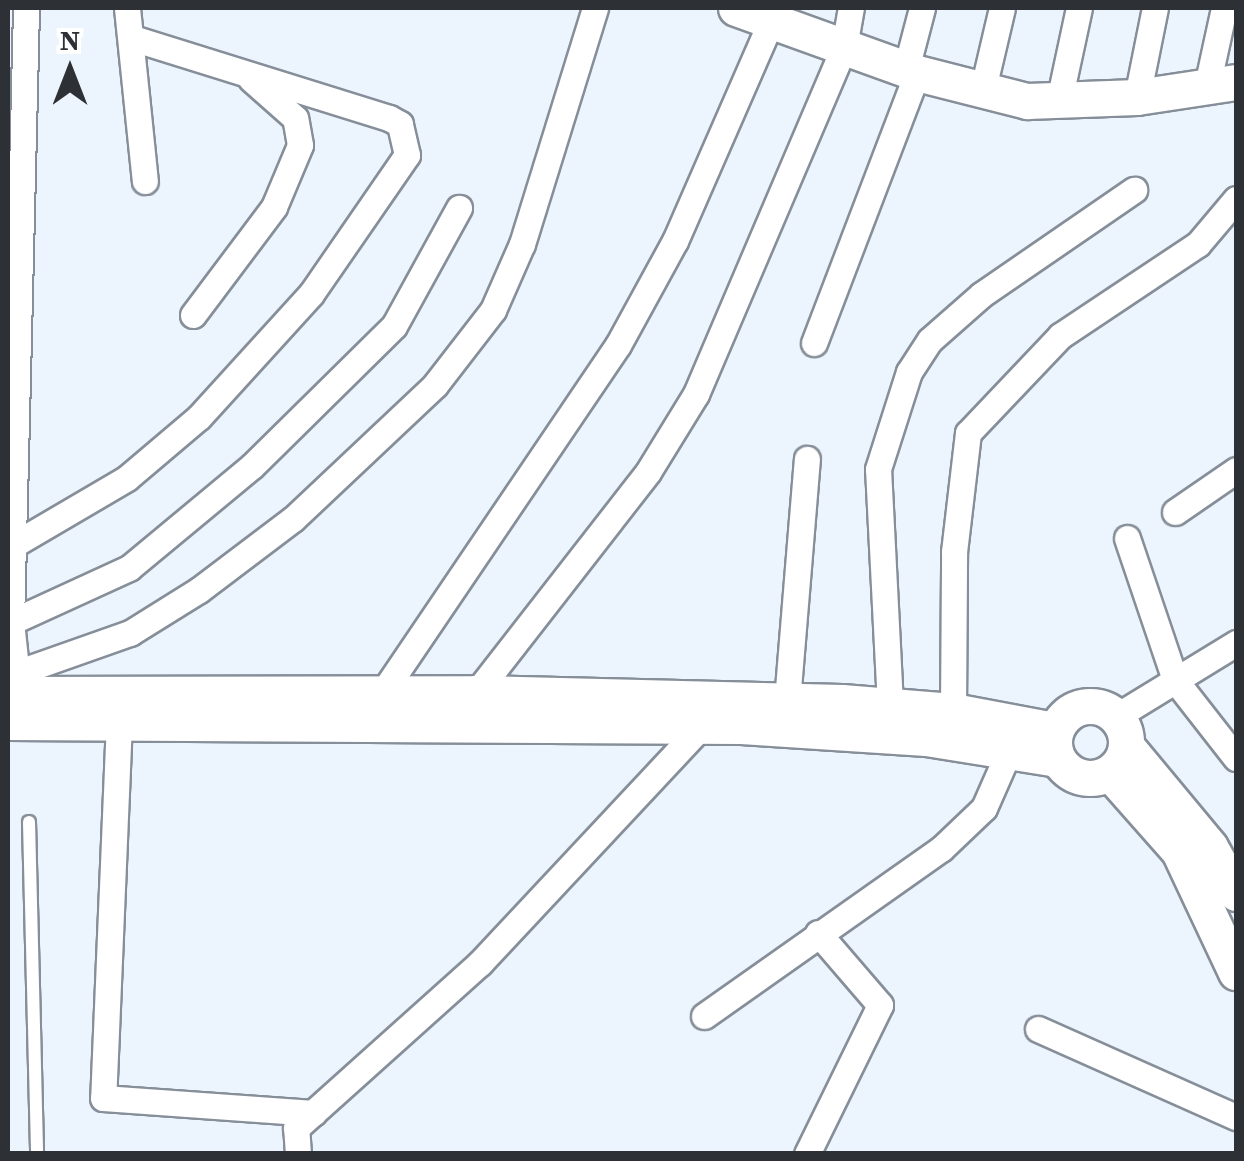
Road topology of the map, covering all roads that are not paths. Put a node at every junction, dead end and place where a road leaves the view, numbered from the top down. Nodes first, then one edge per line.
1 (26, 8) edge
2 (127, 8) edge
3 (595, 8) edge
4 (736, 8) edge
5 (851, 8) edge
6 (922, 8) edge
7 (1002, 8) edge
8 (1079, 8) edge
9 (1155, 8) edge
10 (1224, 8) edge
11 (776, 14) edge
12 (132, 38) junction
13 (844, 47) junction
14 (912, 71) junction
15 (245, 73) junction
16 (1222, 84) edge
17 (982, 93) junction
18 (1137, 97) junction
19 (1059, 102) junction
20 (145, 181) dead end
21 (1134, 190) dead end
22 (1236, 200) edge
23 (459, 208) dead end
24 (193, 315) dead end
25 (814, 343) dead end
26 (807, 459) dead end
27 (1236, 470) edge
28 (1175, 512) dead end
29 (1127, 538) dead end
30 (13, 545) junction
31 (11, 622) junction
32 (1236, 643) edge
33 (1175, 680) junction
34 (383, 692) junction
35 (476, 693) junction
36 (13, 696) edge
37 (787, 701) junction
38 (890, 704) junction
39 (953, 711) junction
40 (118, 721) junction
41 (702, 726) junction
42 (1056, 744) junction
43 (1118, 745) junction
44 (1009, 751) junction
45 (1236, 758) edge
46 (29, 822) dead end
47 (1236, 893) edge
48 (818, 934) junction
49 (1236, 972) edge
50 (704, 1016) dead end
51 (1038, 1029) dead end
52 (313, 1113) junction
53 (1236, 1117) edge
54 (814, 1151) edge
55 (37, 1154) edge
56 (298, 1154) edge

1 - 30 street
2 - 12 street
3 - 36 street
4 - 11 main road
5 - 13 street
6 - 14 street
7 - 17 street
8 - 19 street
9 - 18 street
10 - 16 street
11 - 13 main road
11 - 34 street
12 - 15 street
12 - 20 street
13 - 14 main road
13 - 35 street
14 - 17 main road
14 - 25 street
15 - 24 street
15 - 30 street
16 - 18 main road
17 - 19 main road
18 - 19 main road
21 - 38 street
22 - 39 street
23 - 31 street
26 - 37 street
27 - 28 street
29 - 33 street
30 - 31 street
31 - 36 street
32 - 33 street
33 - 43 street
33 - 45 street
34 - 35 main road
34 - 36 main road
35 - 37 main road
36 - 40 main road
37 - 38 main road
38 - 39 main road
39 - 42 main road
40 - 41 main road
40 - 52 street
41 - 44 main road
41 - 52 street
42 - 43 main road
42 - 43 main road
42 - 44 main road
43 - 47 main road
43 - 49 main road
44 - 48 street
46 - 55 lane
48 - 50 street
48 - 54 street
51 - 53 street
52 - 56 street

